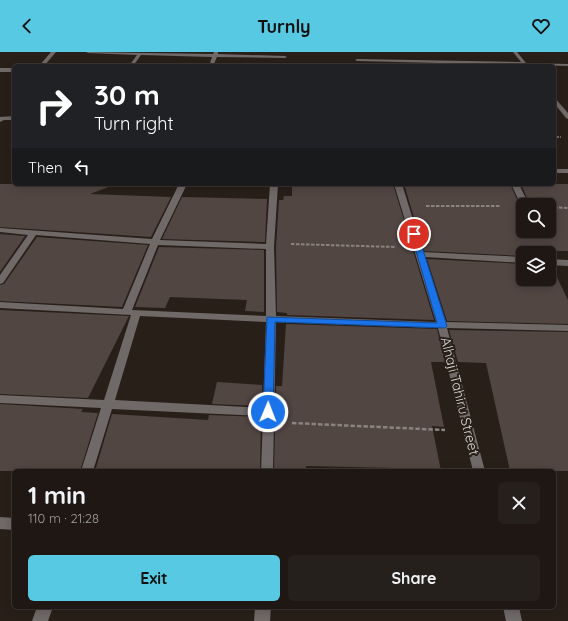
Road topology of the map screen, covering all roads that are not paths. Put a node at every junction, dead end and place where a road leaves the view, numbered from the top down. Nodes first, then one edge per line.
1 (54, 52) edge
2 (88, 52) edge
3 (141, 52) edge
4 (515, 52) edge
5 (215, 54) edge
6 (284, 57) edge
7 (448, 61) edge
8 (43, 64) edge
9 (132, 64) edge
10 (212, 64) edge
11 (358, 64) edge
12 (506, 64) edge
13 (524, 64) edge
14 (556, 65) edge
15 (568, 65) edge
16 (0, 70) edge
17 (12, 70) edge
18 (556, 101) edge
19 (561, 107) junction
20 (568, 108) edge
21 (568, 117) edge
22 (12, 118) edge
23 (0, 120) edge
24 (556, 171) edge
25 (568, 171) edge
26 (182, 186) edge
27 (274, 186) edge
28 (399, 186) edge
29 (516, 186) edge
30 (522, 198) edge
31 (0, 230) edge
32 (32, 233) junction
33 (155, 242) junction
34 (270, 245) junction
35 (420, 251) junction
36 (516, 259) edge
37 (556, 262) edge
38 (568, 263) edge
39 (0, 281) edge
40 (0, 305) edge
41 (131, 314) junction
42 (271, 319) junction
43 (442, 326) junction
44 (568, 328) edge
45 (0, 399) edge
46 (109, 404) junction
47 (268, 417) junction
48 (88, 469) edge
49 (267, 469) edge
50 (479, 469) edge
51 (0, 523) edge
52 (12, 524) edge
53 (44, 609) edge
54 (263, 609) edge
55 (511, 609) edge
56 (40, 621) edge
57 (262, 621) edge
58 (514, 621) edge

1 - 8 street
2 - 3 street
3 - 5 street
3 - 9 street
4 - 13 street
5 - 6 street
5 - 10 street
7 - 11 street
7 - 12 street
14 - 15 street
16 - 17 street
18 - 19 street
19 - 20 street
19 - 21 street
22 - 23 street
24 - 25 street
26 - 33 street
27 - 34 street
28 - 35 street, Alhaji Tahiru Street
29 - 30 street
31 - 32 street
32 - 33 street
32 - 39 street
33 - 34 street
33 - 41 street
34 - 42 street
35 - 36 street
35 - 43 street, Alhaji Tahiru Street
37 - 38 street
40 - 41 street
41 - 42 street
41 - 46 street
42 - 43 street
42 - 47 street
43 - 44 street
43 - 50 street, Alhaji Tahiru Street
45 - 46 street
46 - 47 street
46 - 48 street
47 - 49 street
51 - 52 street
53 - 56 street
54 - 57 street
55 - 58 street

